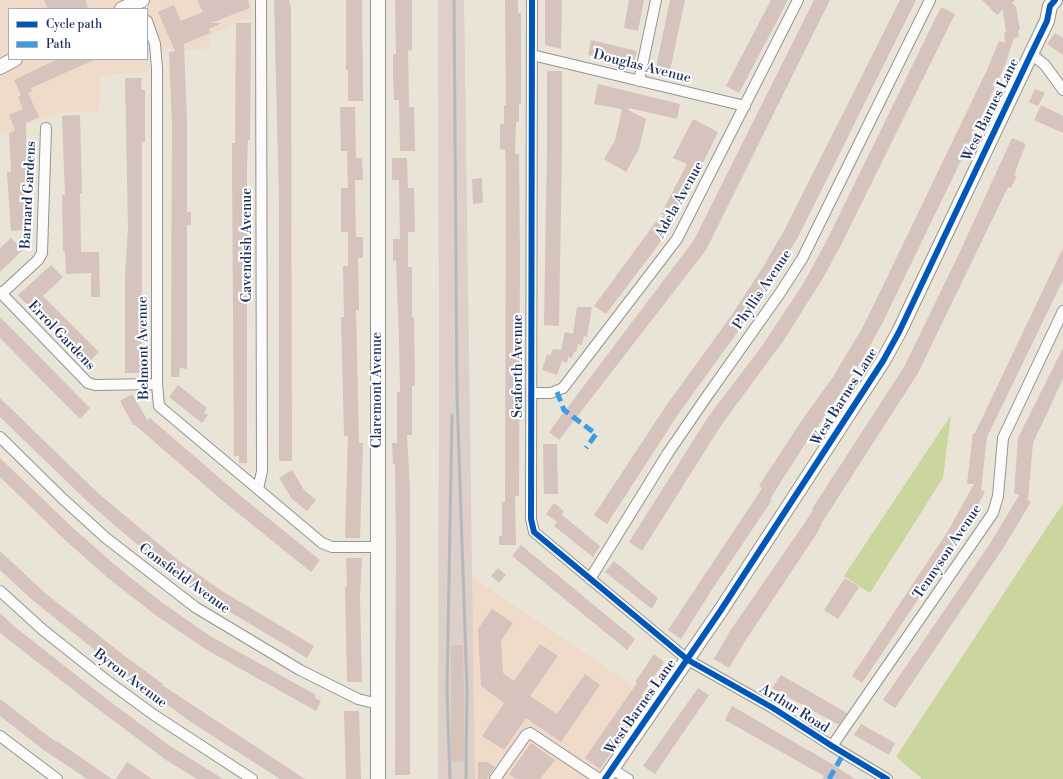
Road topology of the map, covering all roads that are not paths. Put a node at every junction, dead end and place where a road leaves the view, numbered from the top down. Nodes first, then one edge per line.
1 (261, 0) edge
2 (378, 0) edge
3 (532, 0) edge
4 (656, 0) edge
5 (798, 0) edge
6 (930, 0) edge
7 (1050, 2) edge
8 (142, 3) edge
9 (125, 8) edge
10 (148, 24) edge
11 (1031, 54) junction
12 (532, 55) junction
13 (13, 60) edge
14 (0, 67) edge
15 (639, 81) junction
16 (1063, 90) edge
17 (745, 106) junction
18 (46, 128) dead end
19 (1, 293) edge
20 (1063, 310) edge
21 (157, 384) junction
22 (532, 393) junction
23 (0, 437) edge
24 (258, 489) junction
25 (378, 548) junction
26 (590, 579) junction
27 (0, 591) edge
28 (688, 660) junction
29 (378, 704) junction
30 (0, 736) edge
31 (832, 746) junction
32 (608, 774) edge
33 (56, 779) edge
34 (252, 779) edge
35 (378, 779) edge
36 (495, 779) edge
37 (599, 779) edge
38 (628, 779) edge
39 (887, 779) edge

1 - 24 street, Cavendish Avenue
2 - 25 street, Claremont Avenue
3 - 12 street, Seaforth Avenue
4 - 15 street
5 - 17 street, Adela Avenue
6 - 26 street, Phyllis Avenue
7 - 11 street, West Barnes Lane
8 - 9 street
10 - 21 street, Belmont Avenue
11 - 16 street
11 - 28 street, West Barnes Lane
12 - 15 street, Douglas Avenue
12 - 22 street, Seaforth Avenue
13 - 14 street
15 - 17 street, Douglas Avenue
17 - 22 street, Adela Avenue
18 - 19 street, Barnard Gardens
19 - 21 street, Errol Gardens
20 - 31 street, Tennyson Avenue
21 - 24 street, Belmont Avenue
22 - 26 street, Seaforth Avenue
23 - 29 street, Consfield Avenue
24 - 25 street, Belmont Avenue
25 - 29 street, Claremont Avenue
26 - 28 street, Seaforth Avenue
27 - 34 street, Byron Avenue
28 - 31 street, Arthur Road
28 - 32 street, West Barnes Lane
29 - 35 street, Claremont Avenue
30 - 33 street
31 - 39 street, Arthur Road
32 - 38 street
36 - 37 street

